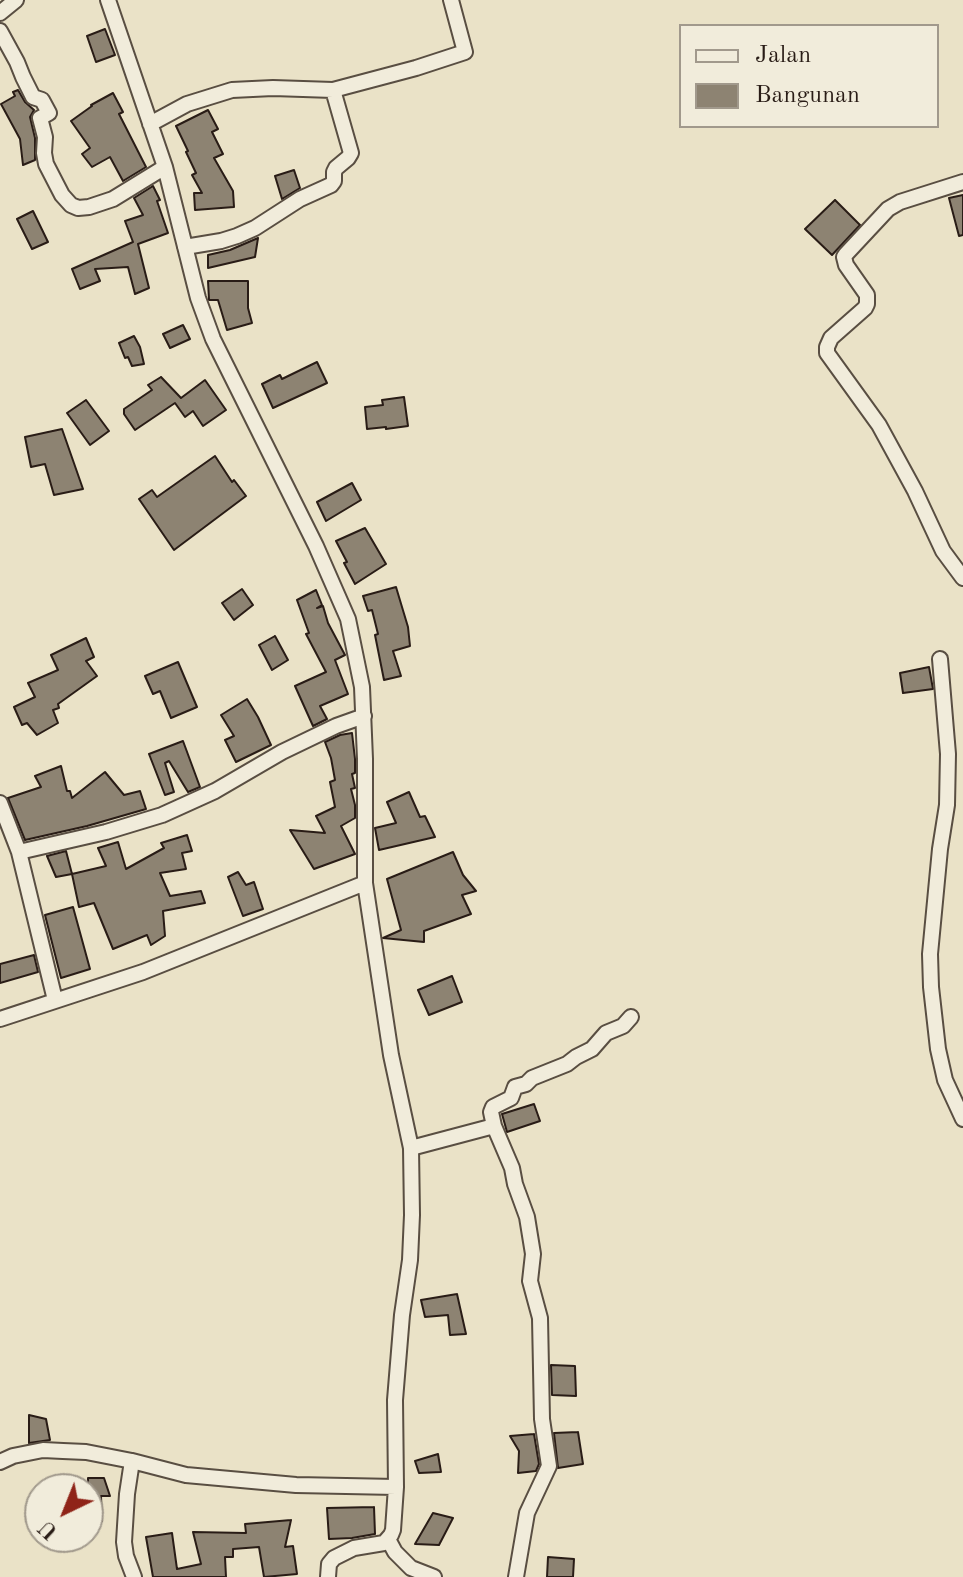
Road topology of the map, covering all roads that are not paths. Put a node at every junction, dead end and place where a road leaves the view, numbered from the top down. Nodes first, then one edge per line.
1 (16, 0) edge
2 (108, 0) edge
3 (451, 0) edge
4 (0, 13) edge
5 (0, 31) edge
6 (333, 90) junction
7 (150, 124) junction
8 (165, 167) junction
9 (963, 182) edge
10 (185, 247) junction
11 (963, 578) edge
12 (940, 659) dead end
13 (364, 716) junction
14 (0, 803) edge
15 (19, 852) junction
16 (365, 883) junction
17 (55, 1000) junction
18 (631, 1017) dead end
19 (0, 1019) edge
20 (963, 1119) edge
21 (494, 1126) junction
22 (411, 1148) junction
23 (132, 1461) junction
24 (0, 1462) edge
25 (396, 1487) junction
26 (388, 1539) junction
27 (134, 1577) edge
28 (328, 1577) edge
29 (434, 1577) edge
30 (516, 1577) edge

1 - 4 street
2 - 7 street
3 - 6 street
5 - 8 street
6 - 7 street
6 - 10 street
7 - 8 street
8 - 10 street
9 - 11 street
10 - 13 street
12 - 20 street
13 - 15 street
13 - 16 street
14 - 15 street
15 - 17 street
16 - 17 street
16 - 22 street
17 - 19 street
18 - 21 street
21 - 22 street
21 - 30 street
22 - 25 street
23 - 24 street
23 - 25 street
23 - 27 street
25 - 26 street
26 - 28 street
26 - 29 street

